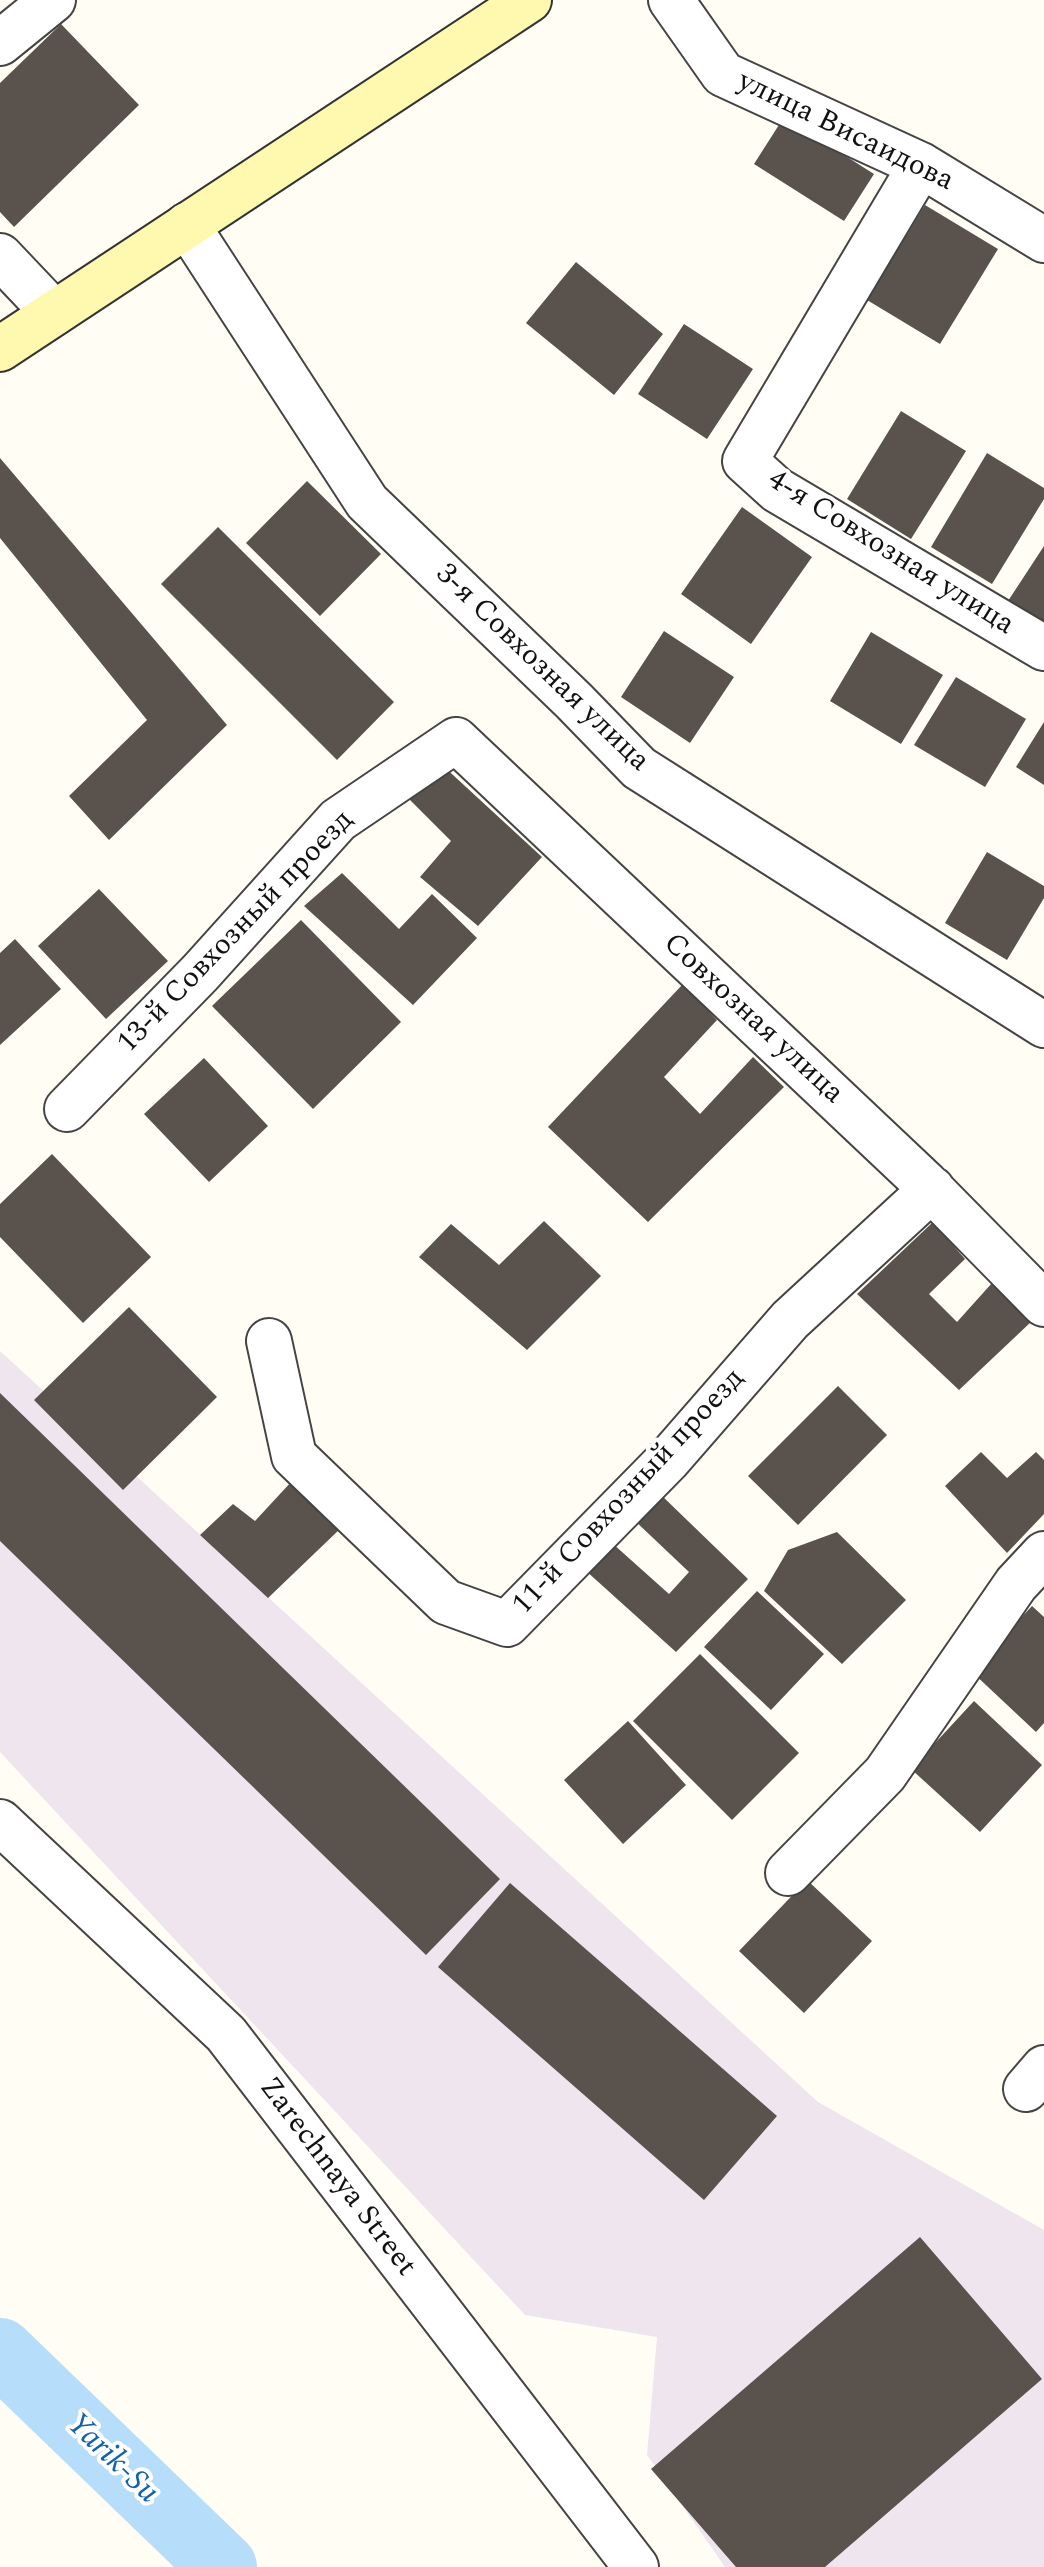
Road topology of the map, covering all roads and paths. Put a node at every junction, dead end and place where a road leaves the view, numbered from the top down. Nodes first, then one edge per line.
1 (53, 0) edge
2 (529, 0) edge
3 (671, 0) edge
4 (0, 43) edge
5 (921, 165) junction
6 (187, 225) junction
7 (1044, 240) edge
8 (0, 256) edge
9 (54, 313) junction
10 (0, 349) edge
11 (1044, 648) edge
12 (456, 740) joint
13 (1044, 1025) edge
14 (67, 1109) dead end
15 (932, 1189) junction
16 (1044, 1304) edge
17 (269, 1341) dead end
18 (1044, 1554) edge
19 (0, 1822) edge
20 (788, 1873) dead end
21 (636, 2567) edge

1 - 4 street
2 - 6 main road
3 - 5 street, улица Висаидова
5 - 7 street, улица Висаидова
5 - 11 street, 4-я Совхозная улица
6 - 9 main road
6 - 13 street, 3-я Совхозная улица
8 - 9 street
9 - 10 main road
12 - 14 street, 13-й Совхозный проезд
12 - 15 street, Совхозная улица
15 - 16 street, Совхозная улица
15 - 17 street, 11-й Совхозный проезд
18 - 20 street
19 - 21 street, Zarechnaya Street

